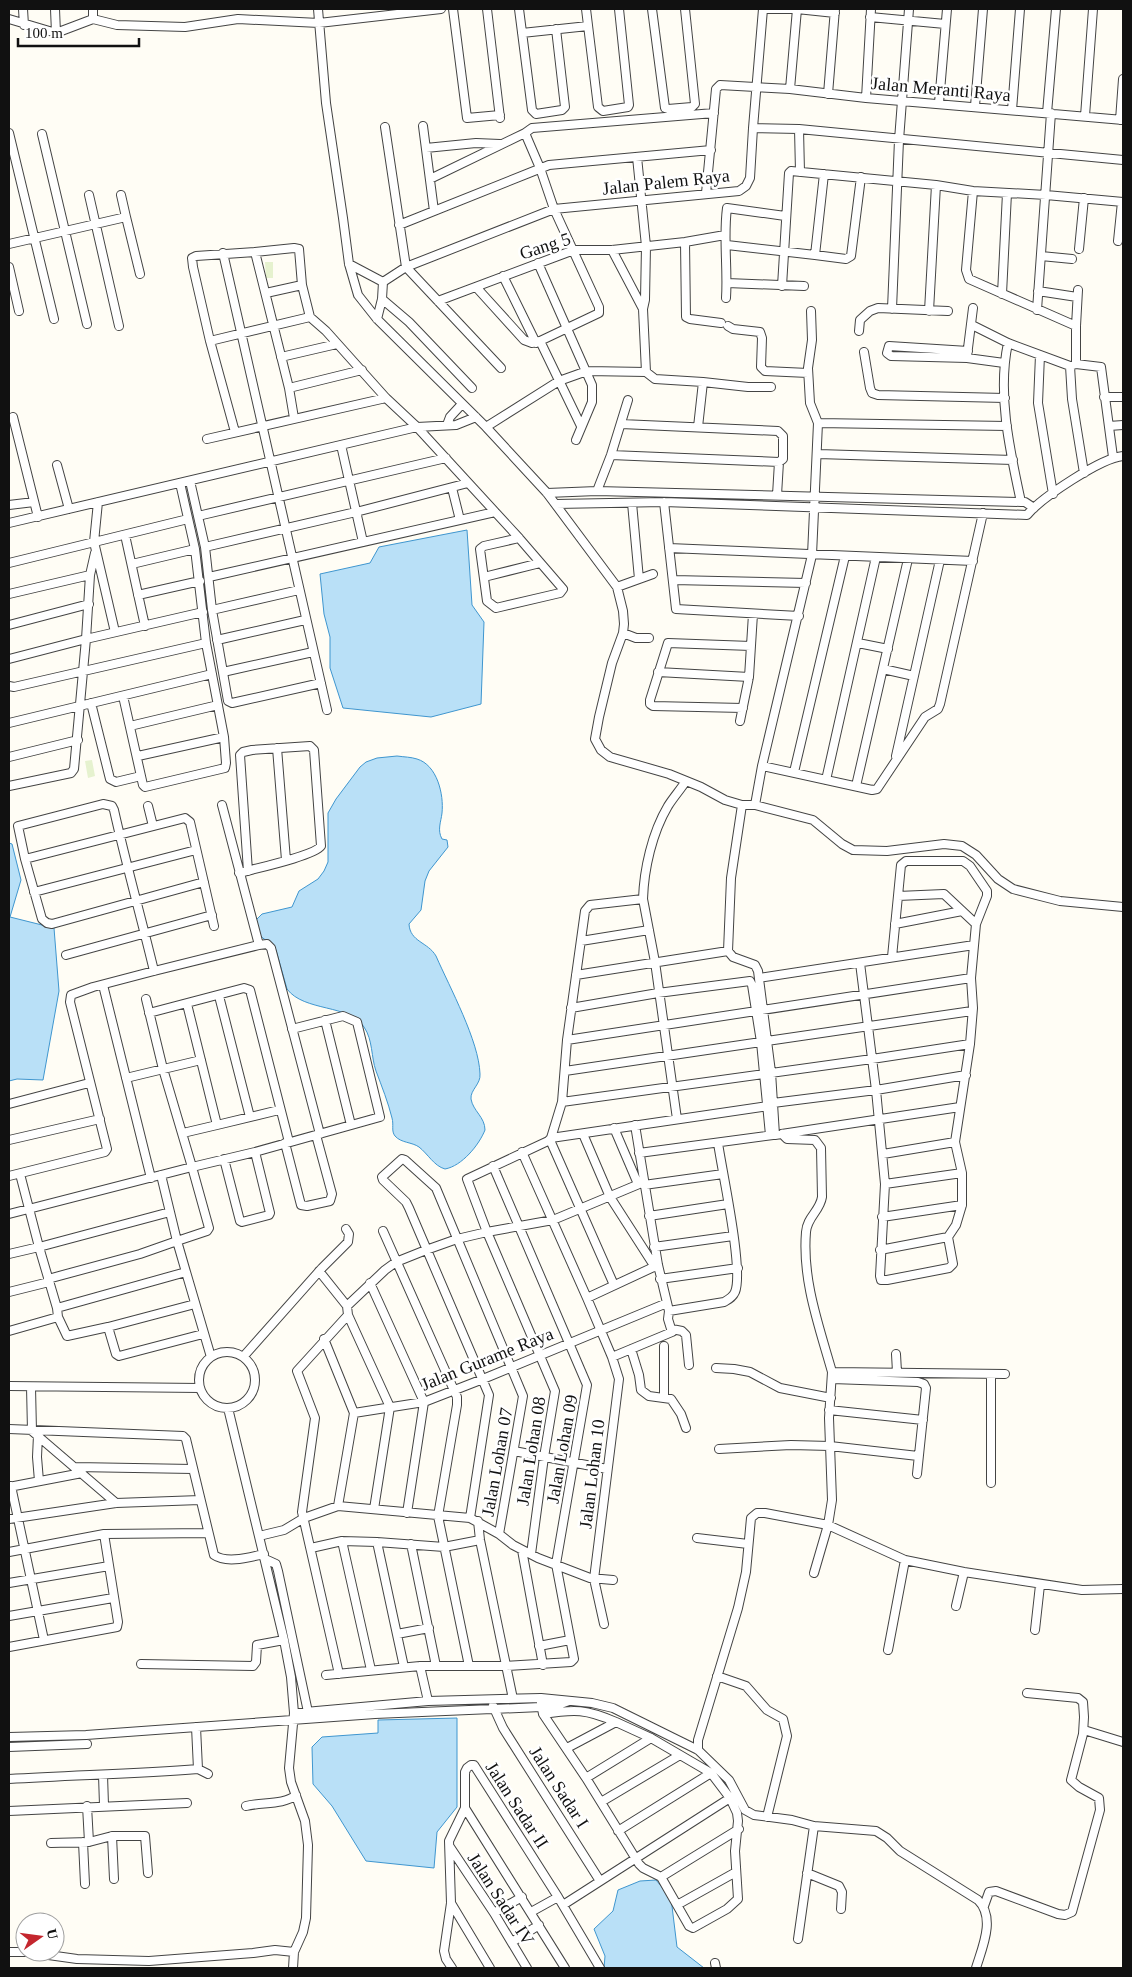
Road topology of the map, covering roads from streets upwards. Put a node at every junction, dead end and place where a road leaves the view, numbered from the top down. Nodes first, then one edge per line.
1 (23, 9) edge
2 (55, 9) edge
3 (92, 9) edge
4 (318, 9) edge
5 (355, 9) edge
6 (441, 9) edge
7 (454, 9) edge
8 (487, 9) edge
9 (519, 9) edge
10 (586, 9) edge
11 (619, 9) edge
12 (652, 9) edge
13 (685, 9) edge
14 (797, 9) edge
15 (909, 9) edge
16 (947, 9) edge
17 (983, 9) edge
18 (1020, 9) edge
19 (1056, 9) edge
20 (1093, 9) edge
21 (420, 10) edge
22 (835, 11) edge
23 (388, 12) edge
24 (870, 13) edge
25 (9, 19) edge
26 (93, 19) junction
27 (356, 19) junction
28 (908, 21) junction
29 (319, 23) junction
30 (24, 24) junction
31 (945, 24) junction
32 (588, 26) junction
33 (556, 29) junction
34 (522, 33) junction
35 (56, 34) junction
36 (1123, 79) edge
37 (757, 87) junction
38 (790, 89) junction
39 (828, 94) junction
40 (866, 98) junction
41 (903, 101) junction
42 (939, 103) junction
43 (975, 106) junction
44 (598, 107) junction
45 (588, 108) dead end
46 (1012, 110) junction
47 (1049, 113) junction
48 (714, 114) junction
49 (1085, 116) junction
50 (1121, 120) edge
51 (423, 126) dead end
52 (385, 127) dead end
53 (753, 128) junction
54 (799, 129) junction
55 (9, 133) edge
56 (525, 133) junction
57 (42, 134) dead end
58 (899, 140) junction
59 (500, 144) junction
60 (426, 148) junction
61 (711, 150) junction
62 (1048, 153) junction
63 (636, 157) junction
64 (1123, 160) edge
65 (540, 168) junction
66 (800, 172) junction
67 (824, 174) junction
68 (861, 177) junction
69 (430, 178) junction
70 (896, 181) junction
71 (936, 185) junction
72 (973, 191) junction
73 (726, 192) junction
74 (706, 193) junction
75 (1007, 193) junction
76 (88, 195) dead end
77 (121, 195) dead end
78 (1046, 195) junction
79 (1084, 198) junction
80 (641, 199) junction
81 (1123, 202) edge
82 (727, 208) junction
83 (554, 209) junction
84 (434, 211) junction
85 (786, 216) junction
86 (126, 217) junction
87 (95, 224) junction
88 (399, 225) junction
89 (65, 231) junction
90 (725, 235) junction
91 (34, 238) junction
92 (1118, 241) dead end
93 (686, 242) junction
94 (9, 244) edge
95 (727, 245) junction
96 (646, 246) junction
97 (1080, 249) dead end
98 (574, 250) junction
99 (612, 250) junction
100 (784, 251) junction
101 (255, 252) junction
102 (224, 253) junction
103 (815, 255) junction
104 (1041, 256) junction
105 (1072, 259) dead end
106 (538, 263) junction
107 (349, 264) junction
108 (406, 267) junction
109 (9, 268) edge
110 (140, 274) dead end
111 (503, 276) junction
112 (383, 282) junction
113 (727, 283) junction
114 (302, 285) junction
115 (782, 286) junction
116 (804, 286) dead end
117 (476, 287) junction
118 (1038, 291) junction
119 (266, 294) junction
120 (1002, 294) junction
121 (726, 298) dead end
122 (382, 299) junction
123 (438, 301) junction
124 (973, 308) dead end
125 (643, 309) junction
126 (892, 309) junction
127 (1037, 310) junction
128 (19, 311) dead end
129 (811, 311) dead end
130 (929, 311) junction
131 (948, 311) dead end
132 (310, 317) junction
133 (54, 319) dead end
134 (377, 319) junction
135 (87, 324) dead end
136 (972, 325) junction
137 (119, 326) dead end
138 (273, 326) junction
139 (1076, 326) junction
140 (566, 328) junction
141 (859, 331) dead end
142 (242, 333) junction
143 (210, 341) junction
144 (538, 342) junction
145 (1008, 343) junction
146 (337, 344) junction
147 (864, 352) dead end
148 (967, 354) junction
149 (1040, 355) junction
150 (281, 357) junction
151 (1004, 363) junction
152 (1073, 365) junction
153 (501, 368) dead end
154 (362, 370) junction
155 (587, 371) junction
156 (646, 372) junction
157 (808, 373) junction
158 (559, 381) junction
159 (703, 382) junction
160 (771, 387) dead end
161 (289, 388) junction
162 (472, 388) dead end
163 (1123, 397) edge
164 (386, 398) junction
165 (1005, 398) junction
166 (1104, 398) junction
167 (628, 400) dead end
168 (462, 404) junction
169 (13, 417) dead end
170 (476, 417) junction
171 (294, 418) junction
172 (818, 423) junction
173 (621, 424) junction
174 (447, 425) junction
175 (263, 426) junction
176 (581, 426) junction
177 (1008, 426) junction
178 (1109, 426) junction
179 (1123, 426) edge
180 (417, 427) junction
181 (486, 427) junction
182 (698, 427) junction
183 (235, 432) junction
184 (206, 439) dead end
185 (576, 440) dead end
186 (341, 445) junction
187 (818, 454) junction
188 (611, 455) junction
189 (1123, 456) edge
190 (1113, 457) junction
191 (446, 458) junction
192 (1013, 460) junction
193 (270, 462) junction
194 (779, 462) junction
195 (57, 465) dead end
196 (1084, 473) junction
197 (190, 481) junction
198 (348, 481) junction
199 (180, 483) junction
200 (468, 483) junction
201 (452, 488) junction
202 (597, 491) junction
203 (618, 492) junction
204 (547, 493) junction
205 (1053, 494) junction
206 (777, 495) junction
207 (815, 496) junction
208 (278, 498) junction
209 (34, 502) junction
210 (98, 502) junction
211 (618, 502) junction
212 (664, 502) junction
213 (1021, 502) junction
214 (632, 503) junction
215 (556, 504) junction
216 (9, 505) edge
217 (815, 507) junction
218 (1034, 508) junction
219 (68, 510) junction
220 (356, 512) junction
221 (495, 512) junction
222 (983, 513) junction
223 (198, 516) junction
224 (38, 517) junction
225 (188, 519) junction
226 (460, 520) junction
227 (9, 523) edge
228 (285, 529) junction
229 (125, 535) junction
230 (519, 538) junction
231 (94, 542) junction
232 (363, 542) junction
233 (205, 547) junction
234 (669, 548) junction
235 (195, 549) junction
236 (95, 553) junction
237 (812, 555) junction
238 (845, 556) junction
239 (876, 557) junction
240 (292, 559) junction
241 (908, 559) junction
242 (940, 560) junction
243 (972, 560) junction
244 (9, 563) edge
245 (540, 563) junction
246 (132, 564) junction
247 (653, 574) dead end
248 (90, 575) junction
249 (209, 577) junction
250 (484, 578) junction
251 (639, 579) junction
252 (672, 580) junction
253 (200, 581) junction
254 (806, 583) junction
255 (617, 587) junction
256 (299, 590) junction
257 (9, 594) edge
258 (138, 594) junction
259 (89, 604) junction
260 (212, 610) junction
261 (203, 612) junction
262 (753, 614) junction
263 (799, 616) junction
264 (305, 620) junction
265 (9, 625) edge
266 (145, 626) junction
267 (115, 632) junction
268 (623, 633) junction
269 (86, 638) junction
270 (649, 638) dead end
271 (216, 640) junction
272 (206, 643) junction
273 (858, 643) junction
274 (751, 646) junction
275 (888, 649) junction
276 (313, 652) junction
277 (9, 659) edge
278 (883, 670) junction
279 (82, 672) junction
280 (223, 672) junction
281 (658, 672) junction
282 (212, 674) junction
283 (914, 676) junction
284 (749, 677) junction
285 (321, 683) junction
286 (9, 686) edge
287 (123, 696) junction
288 (91, 703) junction
289 (218, 705) junction
290 (80, 706) junction
291 (743, 708) junction
292 (327, 710) dead end
293 (740, 721) dead end
294 (9, 723) edge
295 (130, 726) junction
296 (224, 737) junction
297 (78, 740) junction
298 (277, 748) junction
299 (138, 756) junction
300 (9, 757) edge
301 (894, 760) junction
302 (762, 766) junction
303 (794, 772) junction
304 (141, 776) junction
305 (826, 780) junction
306 (686, 782) junction
307 (9, 786) edge
308 (856, 786) junction
309 (222, 805) dead end
310 (742, 805) junction
311 (755, 805) junction
312 (148, 806) dead end
313 (152, 826) junction
314 (120, 835) junction
315 (196, 850) junction
316 (25, 859) junction
317 (286, 860) junction
318 (970, 866) junction
319 (128, 867) junction
320 (988, 870) junction
321 (248, 871) junction
322 (239, 874) junction
323 (204, 882) junction
324 (34, 892) junction
325 (898, 896) junction
326 (643, 899) junction
327 (137, 900) junction
328 (1123, 907) edge
329 (962, 911) junction
330 (212, 915) junction
331 (895, 924) junction
332 (976, 924) junction
333 (214, 926) dead end
334 (649, 930) junction
335 (145, 933) junction
336 (581, 941) junction
337 (974, 945) junction
338 (259, 946) junction
339 (728, 951) junction
340 (66, 955) dead end
341 (892, 957) junction
342 (655, 962) junction
343 (860, 963) junction
344 (154, 971) junction
345 (576, 975) junction
346 (758, 978) junction
347 (971, 978) junction
348 (103, 985) junction
349 (658, 993) junction
350 (864, 994) junction
351 (219, 996) junction
352 (146, 999) dead end
353 (187, 1004) junction
354 (571, 1008) junction
355 (760, 1011) junction
356 (972, 1011) junction
357 (150, 1013) junction
358 (325, 1020) junction
359 (663, 1024) junction
360 (868, 1027) junction
361 (292, 1029) junction
362 (567, 1040) junction
363 (764, 1041) junction
364 (970, 1044) junction
365 (668, 1055) junction
366 (872, 1059) junction
367 (201, 1060) junction
368 (164, 1069) junction
369 (565, 1071) junction
370 (767, 1073) junction
371 (966, 1075) junction
372 (126, 1078) junction
373 (89, 1083) junction
374 (673, 1087) junction
375 (876, 1090) junction
376 (562, 1102) junction
377 (9, 1104) edge
378 (770, 1105) junction
379 (960, 1107) junction
380 (279, 1110) junction
381 (250, 1117) junction
382 (100, 1118) junction
383 (677, 1119) junction
384 (879, 1120) junction
385 (217, 1125) junction
386 (351, 1125) junction
387 (635, 1125) junction
388 (614, 1128) junction
389 (182, 1133) junction
390 (318, 1134) junction
391 (583, 1134) junction
392 (776, 1135) junction
393 (551, 1139) junction
394 (9, 1140) edge
395 (955, 1142) junction
396 (287, 1143) junction
397 (718, 1144) junction
398 (254, 1152) junction
399 (522, 1152) junction
400 (639, 1153) junction
401 (883, 1154) junction
402 (224, 1159) junction
403 (493, 1166) junction
404 (192, 1167) junction
405 (962, 1173) junction
406 (20, 1174) junction
407 (723, 1174) junction
408 (161, 1175) junction
409 (9, 1176) edge
410 (151, 1178) junction
411 (642, 1184) junction
412 (885, 1184) junction
413 (610, 1197) junction
414 (728, 1204) junction
415 (962, 1205) junction
416 (29, 1209) junction
417 (581, 1209) junction
418 (170, 1212) junction
419 (9, 1214) edge
420 (649, 1216) junction
421 (882, 1218) junction
422 (553, 1220) junction
423 (521, 1227) junction
424 (346, 1229) dead end
425 (383, 1231) dead end
426 (487, 1232) junction
427 (733, 1236) junction
428 (948, 1238) junction
429 (456, 1239) junction
430 (177, 1241) junction
431 (39, 1247) junction
432 (654, 1247) junction
433 (426, 1250) junction
434 (880, 1250) junction
435 (9, 1254) edge
436 (396, 1262) junction
437 (656, 1266) junction
438 (738, 1268) junction
439 (319, 1271) junction
440 (186, 1272) junction
441 (660, 1278) junction
442 (48, 1280) junction
443 (370, 1283) junction
444 (614, 1285) junction
445 (9, 1292) edge
446 (587, 1298) junction
447 (667, 1303) junction
448 (195, 1304) junction
449 (346, 1306) junction
450 (57, 1308) junction
451 (669, 1311) junction
452 (348, 1315) junction
453 (58, 1317) junction
454 (108, 1327) junction
455 (600, 1329) junction
456 (9, 1331) edge
457 (672, 1331) junction
458 (203, 1334) junction
459 (324, 1339) junction
460 (569, 1342) junction
461 (664, 1346) dead end
462 (631, 1349) junction
463 (541, 1354) junction
464 (896, 1354) dead end
465 (211, 1357) junction
466 (243, 1357) junction
467 (612, 1357) junction
468 (689, 1365) dead end
469 (512, 1367) junction
470 (716, 1368) dead end
471 (897, 1372) junction
472 (991, 1374) junction
473 (1005, 1374) dead end
474 (832, 1376) junction
475 (483, 1379) junction
476 (9, 1386) edge
477 (31, 1387) junction
478 (200, 1388) junction
479 (454, 1390) junction
480 (664, 1397) junction
481 (831, 1398) junction
482 (424, 1402) junction
483 (390, 1407) junction
484 (228, 1408) junction
485 (829, 1410) junction
486 (354, 1413) junction
487 (923, 1420) junction
488 (686, 1428) dead end
489 (9, 1429) edge
490 (35, 1433) junction
491 (830, 1446) junction
492 (719, 1449) dead end
493 (514, 1451) junction
494 (918, 1456) junction
495 (544, 1457) junction
496 (574, 1462) junction
497 (75, 1467) junction
498 (193, 1469) junction
499 (607, 1469) junction
500 (82, 1473) junction
501 (917, 1474) dead end
502 (39, 1481) junction
503 (991, 1482) dead end
504 (10, 1486) edge
505 (200, 1500) junction
506 (116, 1503) junction
507 (338, 1506) junction
508 (374, 1509) junction
509 (407, 1513) junction
510 (438, 1516) junction
511 (18, 1518) junction
512 (304, 1518) junction
513 (9, 1520) edge
514 (474, 1520) junction
515 (828, 1526) junction
516 (208, 1532) junction
517 (104, 1534) junction
518 (500, 1534) junction
519 (259, 1536) junction
520 (698, 1538) dead end
521 (480, 1540) junction
522 (342, 1541) junction
523 (377, 1542) junction
524 (411, 1544) junction
525 (748, 1544) junction
526 (444, 1547) junction
527 (24, 1548) junction
528 (311, 1548) junction
529 (522, 1550) junction
530 (9, 1552) edge
531 (531, 1554) junction
532 (264, 1556) junction
533 (905, 1560) junction
534 (556, 1564) junction
535 (109, 1566) junction
536 (964, 1572) junction
537 (814, 1573) dead end
538 (31, 1579) junction
539 (594, 1579) junction
540 (613, 1580) dead end
541 (9, 1583) edge
542 (1040, 1585) junction
543 (1123, 1589) edge
544 (114, 1598) junction
545 (956, 1606) dead end
546 (38, 1611) junction
547 (9, 1616) edge
548 (604, 1624) dead end
549 (429, 1628) junction
550 (1035, 1630) dead end
551 (396, 1634) junction
552 (44, 1640) junction
553 (284, 1640) junction
554 (570, 1640) junction
555 (539, 1646) junction
556 (9, 1647) edge
557 (888, 1650) dead end
558 (141, 1664) dead end
559 (543, 1665) junction
560 (420, 1666) junction
561 (436, 1666) junction
562 (469, 1666) junction
563 (506, 1666) junction
564 (404, 1667) junction
565 (371, 1670) junction
566 (338, 1674) junction
567 (326, 1675) dead end
568 (718, 1676) junction
569 (1027, 1693) dead end
570 (541, 1698) junction
571 (513, 1699) junction
572 (428, 1701) junction
573 (569, 1701) junction
574 (493, 1705) junction
575 (375, 1710) junction
576 (542, 1711) junction
577 (308, 1712) junction
578 (293, 1717) junction
579 (616, 1722) junction
580 (196, 1727) junction
581 (1084, 1730) junction
582 (9, 1737) edge
583 (651, 1738) junction
584 (1123, 1742) edge
585 (86, 1744) dead end
586 (9, 1747) edge
587 (566, 1748) junction
588 (698, 1750) junction
589 (680, 1755) junction
590 (198, 1768) junction
591 (711, 1773) junction
592 (208, 1774) dead end
593 (103, 1775) junction
594 (586, 1778) junction
595 (9, 1779) edge
596 (296, 1795) junction
597 (730, 1798) junction
598 (602, 1802) junction
599 (187, 1803) dead end
600 (104, 1805) junction
601 (87, 1806) junction
602 (246, 1806) dead end
603 (465, 1808) junction
604 (9, 1811) edge
605 (767, 1817) junction
606 (814, 1826) junction
607 (739, 1829) junction
608 (618, 1831) junction
609 (112, 1836) junction
610 (86, 1842) junction
611 (51, 1843) dead end
612 (449, 1846) junction
613 (636, 1858) junction
614 (736, 1872) junction
615 (807, 1873) junction
616 (148, 1874) dead end
617 (661, 1877) junction
618 (114, 1879) dead end
619 (600, 1881) junction
620 (84, 1884) dead end
621 (522, 1897) junction
622 (558, 1897) junction
623 (451, 1904) junction
624 (563, 1905) junction
625 (677, 1905) junction
626 (984, 1906) junction
627 (841, 1909) dead end
628 (531, 1912) junction
629 (494, 1913) junction
630 (539, 1925) junction
631 (798, 1939) dead end
632 (512, 1942) junction
633 (294, 1952) junction
634 (65, 1957) edge
635 (78, 1959) junction
636 (76, 1968) edge
637 (293, 1968) edge
638 (452, 1968) edge
639 (490, 1968) edge
640 (527, 1968) edge
641 (565, 1968) edge
642 (600, 1968) edge
643 (976, 1968) edge

1 - 30 street
2 - 35 street
3 - 26 street
4 - 29 street
5 - 27 street
6 - 21 street
7 - 8 street
9 - 34 street
10 - 32 street
11 - 44 street
12 - 13 street
14 - 22 street
14 - 37 street, Jalan Palem Raya
14 - 38 street
15 - 28 street
16 - 31 street
17 - 43 street
18 - 46 street
19 - 47 street
20 - 49 street
21 - 23 street
22 - 39 street
23 - 27 street
24 - 28 street
24 - 40 street
25 - 30 street
26 - 29 street
26 - 35 street
27 - 29 street
28 - 31 street
28 - 41 street
29 - 107 street
30 - 35 street
31 - 42 street
32 - 33 street
32 - 44 street
33 - 34 street
33 - 34 street
36 - 50 street
37 - 38 street, Jalan Meranti Raya
37 - 48 street, Jalan Meranti Raya
37 - 53 street, Jalan Palem Raya
38 - 39 street, Jalan Meranti Raya
39 - 40 street, Jalan Meranti Raya
40 - 41 street, Jalan Meranti Raya
41 - 42 street, Jalan Meranti Raya
41 - 58 street
42 - 43 street, Jalan Meranti Raya
43 - 46 street, Jalan Meranti Raya
44 - 45 street
46 - 47 street, Jalan Meranti Raya
47 - 49 street, Jalan Meranti Raya
47 - 62 street
48 - 56 street
48 - 61 street
49 - 50 street, Jalan Meranti Raya
51 - 60 street
52 - 88 street
53 - 54 street
53 - 73 street, Jalan Palem Raya
54 - 58 street
54 - 66 street
55 - 91 street
56 - 59 street
56 - 65 street
57 - 89 street
58 - 62 street
58 - 70 street
59 - 60 street
59 - 69 street
60 - 69 street
61 - 63 street
61 - 74 street
62 - 64 street
62 - 78 street
63 - 65 street
63 - 80 street
65 - 83 street
65 - 84 street
66 - 67 street
66 - 85 street
67 - 68 street
67 - 103 street
68 - 70 street
68 - 103 street
69 - 84 street
70 - 71 street
70 - 126 street
71 - 72 street
71 - 130 street
72 - 75 street
72 - 120 street
73 - 74 street, Jalan Palem Raya
73 - 82 street
74 - 80 street, Jalan Palem Raya
75 - 78 street
75 - 120 street
76 - 87 street
77 - 86 street
78 - 79 street
78 - 104 street
79 - 81 street
79 - 97 street
80 - 83 street, Jalan Palem Raya
80 - 96 street
81 - 92 street
82 - 85 street
82 - 90 street
83 - 98 street
83 - 108 street, Jalan Palem Raya
84 - 88 street
85 - 100 street
86 - 87 street
86 - 110 street
87 - 89 street
87 - 137 street
88 - 108 street
89 - 91 street
89 - 135 street
90 - 93 street, Gang 5
90 - 95 street
91 - 94 street
91 - 133 street
93 - 96 street, Gang 5
93 - 157 street
95 - 100 street
95 - 113 street
96 - 99 street, Gang 5
96 - 125 street
98 - 99 street, Gang 5
98 - 106 street, Gang 5
98 - 140 street
99 - 125 street
100 - 103 street
100 - 115 street
101 - 102 street
101 - 114 street
101 - 119 street
102 - 142 street
102 - 143 street
104 - 105 street
104 - 118 street
106 - 111 street, Gang 5
106 - 140 street
107 - 112 street
107 - 134 street
108 - 112 street, Jalan Palem Raya
108 - 123 street
109 - 128 street
111 - 117 street, Gang 5
111 - 144 street
112 - 122 street
113 - 115 street
113 - 121 street
114 - 119 street
114 - 132 street
115 - 116 street
117 - 123 street, Gang 5
117 - 144 street
118 - 127 street
118 - 139 street
119 - 138 street
120 - 127 street
122 - 134 street
122 - 162 street
123 - 153 street
124 - 136 street
125 - 156 street
126 - 130 street
126 - 141 street
127 - 139 street
129 - 157 street
130 - 131 street
132 - 138 street
132 - 146 street
134 - 168 street
136 - 145 street
136 - 148 street
138 - 142 street
138 - 150 street
139 - 152 street
140 - 144 street
140 - 155 street
142 - 143 street
142 - 175 street
143 - 183 street
144 - 158 street
145 - 149 street
145 - 151 street
146 - 150 street
146 - 154 street
147 - 165 street
148 - 148 street
148 - 151 street
149 - 152 street
149 - 205 street
150 - 161 street
151 - 165 street
152 - 166 street
152 - 196 street
154 - 161 street
154 - 164 street
155 - 156 street
155 - 158 street
155 - 176 street
156 - 159 street
157 - 172 street
158 - 176 street
158 - 181 street
159 - 160 street
159 - 182 street
161 - 171 street
163 - 166 street
164 - 171 street
164 - 180 street
165 - 177 street
166 - 178 street
167 - 173 street
168 - 170 street
168 - 174 street
169 - 209 street
170 - 174 street
170 - 181 street
171 - 175 street
172 - 177 street
172 - 187 street
173 - 182 street
173 - 188 street
174 - 180 street
175 - 183 street
175 - 193 street
176 - 185 street
177 - 192 street
178 - 179 street
178 - 190 street
180 - 186 street
180 - 191 street
181 - 204 street
182 - 194 street
183 - 184 street
186 - 193 street
186 - 198 street
187 - 192 street
187 - 207 street
188 - 194 street
188 - 202 street
189 - 190 street
190 - 196 street
191 - 198 street
191 - 200 street
192 - 213 street
193 - 197 street
193 - 208 street
194 - 206 street
195 - 219 street
196 - 205 street
197 - 199 street
197 - 223 street
198 - 208 street
198 - 220 street
199 - 210 street
199 - 225 street
200 - 201 street
200 - 221 street
201 - 220 street
201 - 226 street
202 - 203 street
202 - 204 street
203 - 206 street
203 - 211 street
204 - 215 street
205 - 218 street
206 - 207 street
207 - 213 street
207 - 217 street
208 - 223 street
208 - 228 street
209 - 216 street
209 - 224 street
210 - 219 street
210 - 231 street
211 - 214 street
211 - 215 street
212 - 214 street
212 - 217 street
212 - 234 street
213 - 218 street
214 - 251 street
215 - 255 street
217 - 222 street
217 - 237 street
218 - 222 street
219 - 224 street
220 - 228 street
220 - 232 street
221 - 226 street
221 - 230 street
222 - 243 street
223 - 233 street
224 - 227 street
225 - 229 street
225 - 235 street
226 - 232 street
228 - 233 street
228 - 240 street
229 - 231 street
229 - 246 street
230 - 245 street
230 - 250 street
231 - 236 street
231 - 244 street
232 - 240 street
233 - 249 street
234 - 237 street
234 - 252 street
235 - 246 street
235 - 253 street
236 - 248 street
236 - 267 street
237 - 238 street
237 - 254 street
238 - 239 street
238 - 303 street
239 - 241 street
239 - 273 street
240 - 249 street
240 - 256 street
241 - 242 street
241 - 275 street
242 - 243 street
242 - 283 street
243 - 301 street
245 - 250 street
245 - 250 street
246 - 258 street
247 - 251 street
248 - 257 street
248 - 259 street
249 - 260 street
251 - 255 street
252 - 254 street
252 - 262 street
253 - 258 street
253 - 261 street
254 - 263 street
255 - 268 street
256 - 260 street
256 - 264 street
258 - 266 street
259 - 265 street
259 - 269 street
260 - 271 street
261 - 266 street
261 - 272 street
262 - 263 street
262 - 274 street
263 - 302 street
264 - 271 street
264 - 276 street
266 - 267 street
267 - 269 street
268 - 270 street
268 - 306 street
269 - 277 street
269 - 279 street
271 - 280 street
272 - 279 street
272 - 282 street
273 - 275 street
273 - 305 street
274 - 281 street
274 - 284 street
275 - 278 street
276 - 280 street
276 - 285 street
278 - 283 street
278 - 308 street
279 - 286 street
279 - 290 street
280 - 285 street
281 - 284 street
281 - 291 street
282 - 287 street
282 - 289 street
283 - 301 street
284 - 291 street
285 - 292 street
287 - 288 street
287 - 295 street
288 - 290 street
288 - 304 street
289 - 295 street
289 - 296 street
290 - 294 street
290 - 297 street
291 - 293 street
295 - 299 street
296 - 299 street
296 - 304 street
297 - 300 street
297 - 307 street
298 - 317 street
298 - 317 street
298 - 321 street
299 - 304 street
301 - 308 street
302 - 303 street
302 - 311 street
303 - 305 street
305 - 308 street
306 - 310 street
306 - 326 street
309 - 322 street
310 - 311 street
310 - 339 street
311 - 320 street
312 - 313 street
313 - 314 street
313 - 315 street
314 - 316 street
314 - 316 street
314 - 319 street
315 - 319 street
315 - 323 street
316 - 324 street
317 - 321 street
318 - 320 street
318 - 325 street
318 - 332 street
319 - 324 street
319 - 327 street
320 - 328 street
321 - 322 street
322 - 338 street
323 - 327 street
323 - 330 street
324 - 327 street
325 - 329 street
325 - 331 street
326 - 334 street
326 - 336 street
327 - 335 street
329 - 331 street
329 - 332 street
330 - 333 street
330 - 335 street
331 - 341 street
332 - 337 street
334 - 336 street
334 - 342 street
335 - 340 street
335 - 344 street
336 - 345 street
337 - 341 street
337 - 347 street
338 - 344 street
338 - 361 street
339 - 342 street
339 - 346 street
341 - 343 street
342 - 345 street
342 - 349 street
343 - 346 street
343 - 350 street
344 - 348 street
345 - 354 street
346 - 355 street
347 - 350 street
347 - 356 street
348 - 372 street
348 - 373 street
349 - 354 street
349 - 355 street
349 - 359 street
350 - 355 street
350 - 360 street
351 - 353 street
351 - 380 street
351 - 381 street
352 - 357 street
353 - 357 street
353 - 367 street
354 - 362 street
355 - 359 street
355 - 363 street
356 - 360 street
356 - 364 street
357 - 368 street
358 - 361 street
358 - 386 street
358 - 386 street
359 - 362 street
359 - 365 street
360 - 363 street
360 - 366 street
361 - 390 street
362 - 369 street
363 - 365 street
363 - 370 street
364 - 366 street
364 - 371 street
365 - 369 street
365 - 374 street
366 - 370 street
366 - 375 street
367 - 368 street
367 - 385 street
368 - 372 street
368 - 389 street
369 - 376 street
370 - 374 street
370 - 378 street
371 - 375 street
371 - 379 street
372 - 410 street
373 - 377 street
373 - 382 street
374 - 376 street
374 - 383 street
375 - 378 street
375 - 384 street
376 - 393 street
378 - 383 street
378 - 392 street
379 - 384 street
379 - 395 street
380 - 381 street
380 - 396 street
381 - 385 street
382 - 394 street
382 - 406 street
383 - 387 street
384 - 392 street
384 - 401 street
385 - 389 street
386 - 390 street
387 - 388 street
387 - 400 street
388 - 391 street
388 - 411 street
389 - 404 street
390 - 396 street
390 - 396 street
391 - 393 street
391 - 413 street
392 - 397 street
392 - 474 street
393 - 399 street
393 - 417 street
395 - 401 street
395 - 405 street
396 - 398 street
397 - 400 street
397 - 407 street
398 - 402 street
398 - 402 street
399 - 403 street
399 - 422 street, Jalan Lohan 10
400 - 411 street
401 - 412 street
402 - 404 street
403 - 423 street, Jalan Lohan 09
403 - 426 street, Jalan Lohan 08
404 - 408 street
404 - 430 street
405 - 412 street
405 - 415 street
406 - 409 street
406 - 416 street
407 - 411 street
407 - 414 street
408 - 410 street
408 - 418 street
410 - 416 street
411 - 413 street
411 - 420 street
412 - 421 street
413 - 417 street
413 - 437 street
414 - 420 street
414 - 427 street
415 - 421 street
415 - 428 street
416 - 419 street
416 - 431 street
417 - 422 street
417 - 444 street
418 - 430 street
418 - 431 street
420 - 432 street
421 - 434 street
422 - 423 street
422 - 446 street, Jalan Lohan 10
423 - 426 street
423 - 460 street, Jalan Lohan 09
424 - 439 street
425 - 436 street
426 - 429 street
426 - 463 street, Jalan Lohan 08
427 - 432 street
427 - 438 street
428 - 434 street
428 - 434 street
429 - 433 street
429 - 433 street, Jalan Lohan 07
429 - 469 street, Jalan Lohan 07
430 - 440 street
430 - 442 street
431 - 435 street
431 - 442 street
432 - 437 street
433 - 436 street
433 - 475 street
436 - 443 street
436 - 479 street
437 - 441 street
437 - 444 street
438 - 441 street
438 - 451 street
439 - 449 street
439 - 466 street
440 - 448 street
440 - 450 street
441 - 447 street
442 - 445 street
442 - 450 street
443 - 449 street
443 - 482 street
444 - 446 street
446 - 455 street, Jalan Lohan 10
447 - 451 street
447 - 455 street, Jalan Gurame Raya
448 - 454 street
448 - 458 street
449 - 452 street
450 - 453 street
451 - 457 street
452 - 459 street
452 - 483 street
453 - 454 street
453 - 456 street
454 - 458 street
455 - 460 street, Jalan Gurame Raya
455 - 467 street, Jalan Lohan 10
457 - 462 street
457 - 468 street
458 - 465 street
459 - 486 street
459 - 512 street
460 - 463 street, Jalan Gurame Raya
460 - 496 street, Jalan Lohan 09
461 - 480 street
462 - 467 street
462 - 480 street
463 - 469 street, Jalan Gurame Raya
463 - 495 street, Jalan Lohan 08
464 - 471 street
465 - 466 street
465 - 478 street
466 - 484 street
467 - 499 street, Jalan Lohan 10
469 - 475 street, Jalan Gurame Raya
469 - 493 street, Jalan Lohan 07
470 - 481 street
471 - 472 street
471 - 474 street
472 - 473 street
472 - 503 street
474 - 481 street
474 - 487 street
475 - 479 street, Jalan Gurame Raya
475 - 514 street
476 - 477 street
477 - 478 street
477 - 490 street
478 - 484 street
479 - 482 street, Jalan Gurame Raya
479 - 510 street
480 - 488 street
481 - 485 street
482 - 483 street, Jalan Gurame Raya
482 - 509 street
483 - 486 street, Jalan Gurame Raya
483 - 508 street
484 - 519 street
485 - 487 street
485 - 491 street
486 - 507 street
487 - 494 street
489 - 490 street
490 - 497 street
490 - 498 street
490 - 502 street
491 - 492 street
491 - 494 street
491 - 515 street
493 - 495 street
493 - 518 street, Jalan Lohan 07
494 - 501 street
495 - 496 street
495 - 531 street, Jalan Lohan 08
496 - 499 street
496 - 534 street, Jalan Lohan 09
497 - 498 street
497 - 500 street
498 - 505 street
499 - 539 street, Jalan Lohan 10
500 - 502 street
500 - 506 street
502 - 504 street
504 - 511 street
505 - 506 street
505 - 516 street
506 - 511 street
507 - 508 street
507 - 512 street
508 - 509 street
509 - 510 street
510 - 514 street
510 - 526 street
511 - 513 street
511 - 527 street
512 - 519 street
512 - 528 street
514 - 518 street
514 - 521 street
515 - 525 street
515 - 533 street
515 - 537 street
516 - 517 street
516 - 532 street
517 - 527 street
517 - 535 street
518 - 529 street
519 - 532 street
520 - 525 street
521 - 526 street
521 - 563 street
522 - 523 street
522 - 528 street
522 - 565 street
523 - 524 street
523 - 551 street
524 - 526 street
524 - 549 street
525 - 568 street
526 - 562 street
527 - 530 street
527 - 538 street
528 - 566 street
529 - 531 street
529 - 555 street
531 - 534 street
532 - 553 street
532 - 577 street
533 - 536 street
533 - 557 street
534 - 539 street
534 - 554 street
535 - 538 street
535 - 544 street
536 - 542 street
536 - 545 street
538 - 541 street
538 - 546 street
539 - 540 street
539 - 548 street, Jalan Lohan 10
542 - 543 street
542 - 550 street
544 - 546 street
544 - 552 street
546 - 547 street
546 - 552 street
549 - 551 street
549 - 561 street
551 - 564 street
552 - 556 street
553 - 558 street
553 - 578 street
554 - 555 street
554 - 559 street
555 - 559 street
559 - 563 street
560 - 561 street
560 - 564 street
560 - 572 street
561 - 562 street
562 - 563 street
563 - 571 street
564 - 565 street
565 - 566 street
566 - 567 street
568 - 588 street
568 - 605 street
569 - 581 street
570 - 571 street
570 - 573 street
570 - 576 street
571 - 574 street
572 - 574 street
572 - 575 street
573 - 576 street
573 - 588 street
574 - 575 street
574 - 576 street
574 - 619 street, Jalan Sadar I
575 - 577 street
575 - 578 street
576 - 579 street
576 - 587 street
577 - 578 street
578 - 580 street
578 - 596 street
579 - 583 street
579 - 587 street
580 - 582 street
580 - 590 street
581 - 584 street
581 - 626 street
583 - 589 street
583 - 594 street
585 - 586 street
587 - 594 street
588 - 605 street
589 - 591 street
589 - 598 street
590 - 592 street
590 - 593 street
591 - 597 street
591 - 608 street
593 - 595 street
593 - 600 street
594 - 598 street
596 - 602 street
596 - 633 street
597 - 607 street
597 - 613 street
598 - 608 street
599 - 600 street
600 - 601 street
601 - 604 street
601 - 610 street
603 - 612 street, Jalan Sadar II
603 - 621 street
603 - 622 street, Jalan Sadar II
605 - 606 street
606 - 615 street
606 - 626 street
607 - 614 street
607 - 617 street
608 - 613 street
609 - 610 street
609 - 616 street
609 - 618 street
610 - 611 street
610 - 620 street
612 - 623 street, Jalan Sadar II
612 - 629 street, Jalan Sadar IV
613 - 617 street
613 - 619 street
614 - 625 street
614 - 625 street
615 - 627 street
615 - 631 street
617 - 625 street
619 - 624 street
621 - 628 street
621 - 629 street
622 - 624 street, Jalan Sadar II
622 - 628 street
623 - 638 street, Jalan Sadar II
623 - 639 street
624 - 642 street, Jalan Sadar II
626 - 643 street
628 - 630 street
629 - 632 street, Jalan Sadar IV
630 - 632 street
630 - 641 street
632 - 640 street, Jalan Sadar IV
633 - 635 street
633 - 637 street
634 - 635 street
635 - 636 street

